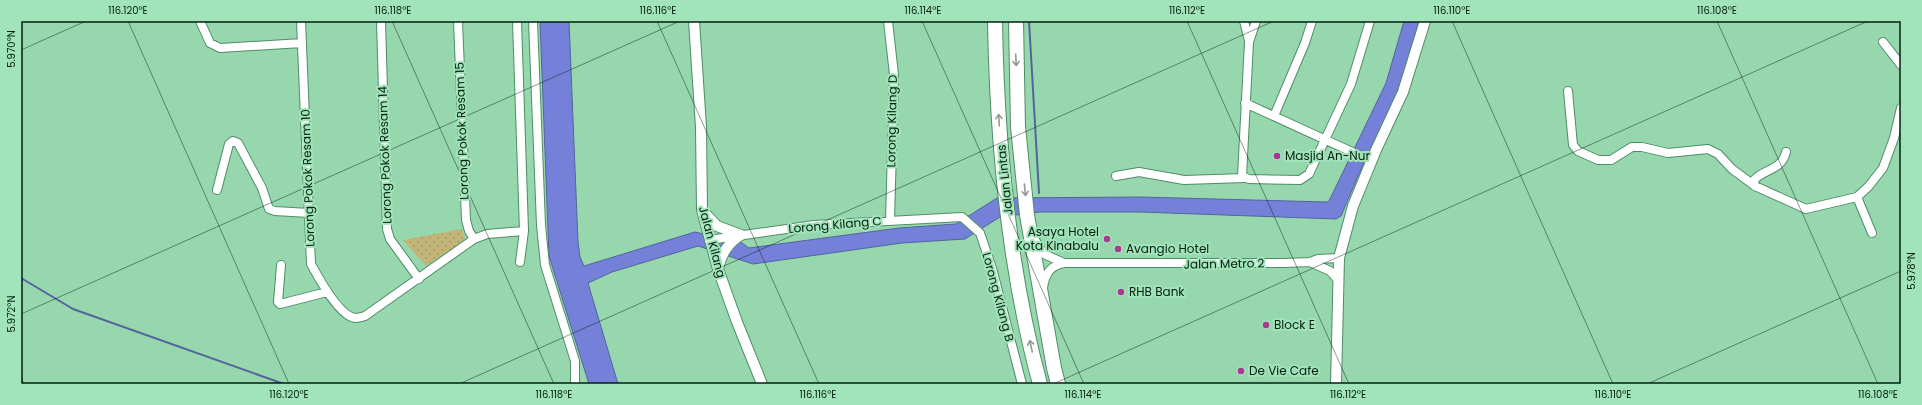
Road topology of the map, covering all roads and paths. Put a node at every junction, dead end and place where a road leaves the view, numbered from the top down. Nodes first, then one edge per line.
1 (200, 21) edge
2 (301, 21) edge
3 (381, 21) edge
4 (458, 21) edge
5 (517, 21) edge
6 (533, 21) edge
7 (694, 21) edge
8 (888, 21) edge
9 (995, 21) edge
10 (1016, 21) edge
11 (1244, 21) edge
12 (1256, 21) edge
13 (1312, 21) edge
14 (1370, 21) edge
15 (1425, 21) edge
16 (1249, 42) junction
17 (1883, 42) dead end
18 (302, 43) junction
19 (1901, 65) edge
20 (1568, 91) dead end
21 (1245, 103) junction
22 (1901, 108) edge
23 (1274, 116) junction
24 (1324, 139) junction
25 (1786, 152) dead end
26 (1370, 160) junction
27 (1116, 176) dead end
28 (1244, 178) junction
29 (1755, 186) junction
30 (217, 190) dead end
31 (1857, 197) junction
32 (702, 210) junction
33 (309, 213) junction
34 (1027, 215) junction
35 (962, 217) joint
36 (890, 221) junction
37 (524, 231) junction
38 (1872, 233) dead end
39 (741, 235) junction
40 (474, 239) junction
41 (709, 240) junction
42 (1339, 258) junction
43 (520, 262) dead end
44 (1310, 262) junction
45 (1065, 263) junction
46 (281, 265) dead end
47 (718, 268) junction
48 (419, 279) junction
49 (1338, 280) junction
50 (327, 292) junction
51 (1041, 299) junction
52 (575, 384) edge
53 (762, 384) edge
54 (1022, 384) edge
55 (1040, 384) edge
56 (1058, 384) edge
57 (1336, 384) edge

1 - 18 street
2 - 18 street, Lorong Pokok Resam 10
3 - 48 street, Lorong Pokok Resam 14
4 - 40 street, Lorong Pokok Resam 15
5 - 37 street
6 - 52 street
7 - 32 street, Jalan Kilang
8 - 36 street, Lorong Kilang D
55 -> 9 highway, Jalan Lintas
10 -> 34 highway, Jalan Lintas
11 - 16 street
12 - 16 street
13 - 23 street
14 - 24 street
15 - 26 street
16 - 21 street
17 - 19 street
18 - 33 street, Lorong Pokok Resam 10
20 - 29 street
21 - 23 street
21 - 28 street
22 - 31 street
23 - 24 street
24 - 26 street
24 - 28 street
25 - 29 street
26 - 42 street
27 - 28 street
29 - 31 street
30 - 33 street
31 - 38 street
32 - 39 street
32 - 41 street, Jalan Kilang
33 - 50 street, Lorong Pokok Resam 10
34 - 45 street, Jalan Metro 2
34 - 51 highway, Jalan Lintas
35 - 36 street, Lorong Kilang C
35 - 54 street, Lorong Kilang B
36 - 39 street, Lorong Kilang C
37 - 40 street
37 - 43 street
39 - 41 street, Lorong Kilang C
39 - 47 street
40 - 48 street
41 - 47 street, Jalan Kilang
42 - 44 street, Jalan Metro 2
42 - 49 street
44 - 45 street, Jalan Metro 2
44 - 49 street, Jalan Metro 2
45 - 51 street, Jalan Metro 2
46 - 50 street
47 - 53 street, Jalan Kilang
48 - 50 street, Lorong Pokok Resam 10
49 - 57 street
51 - 56 highway, Jalan Lintas

